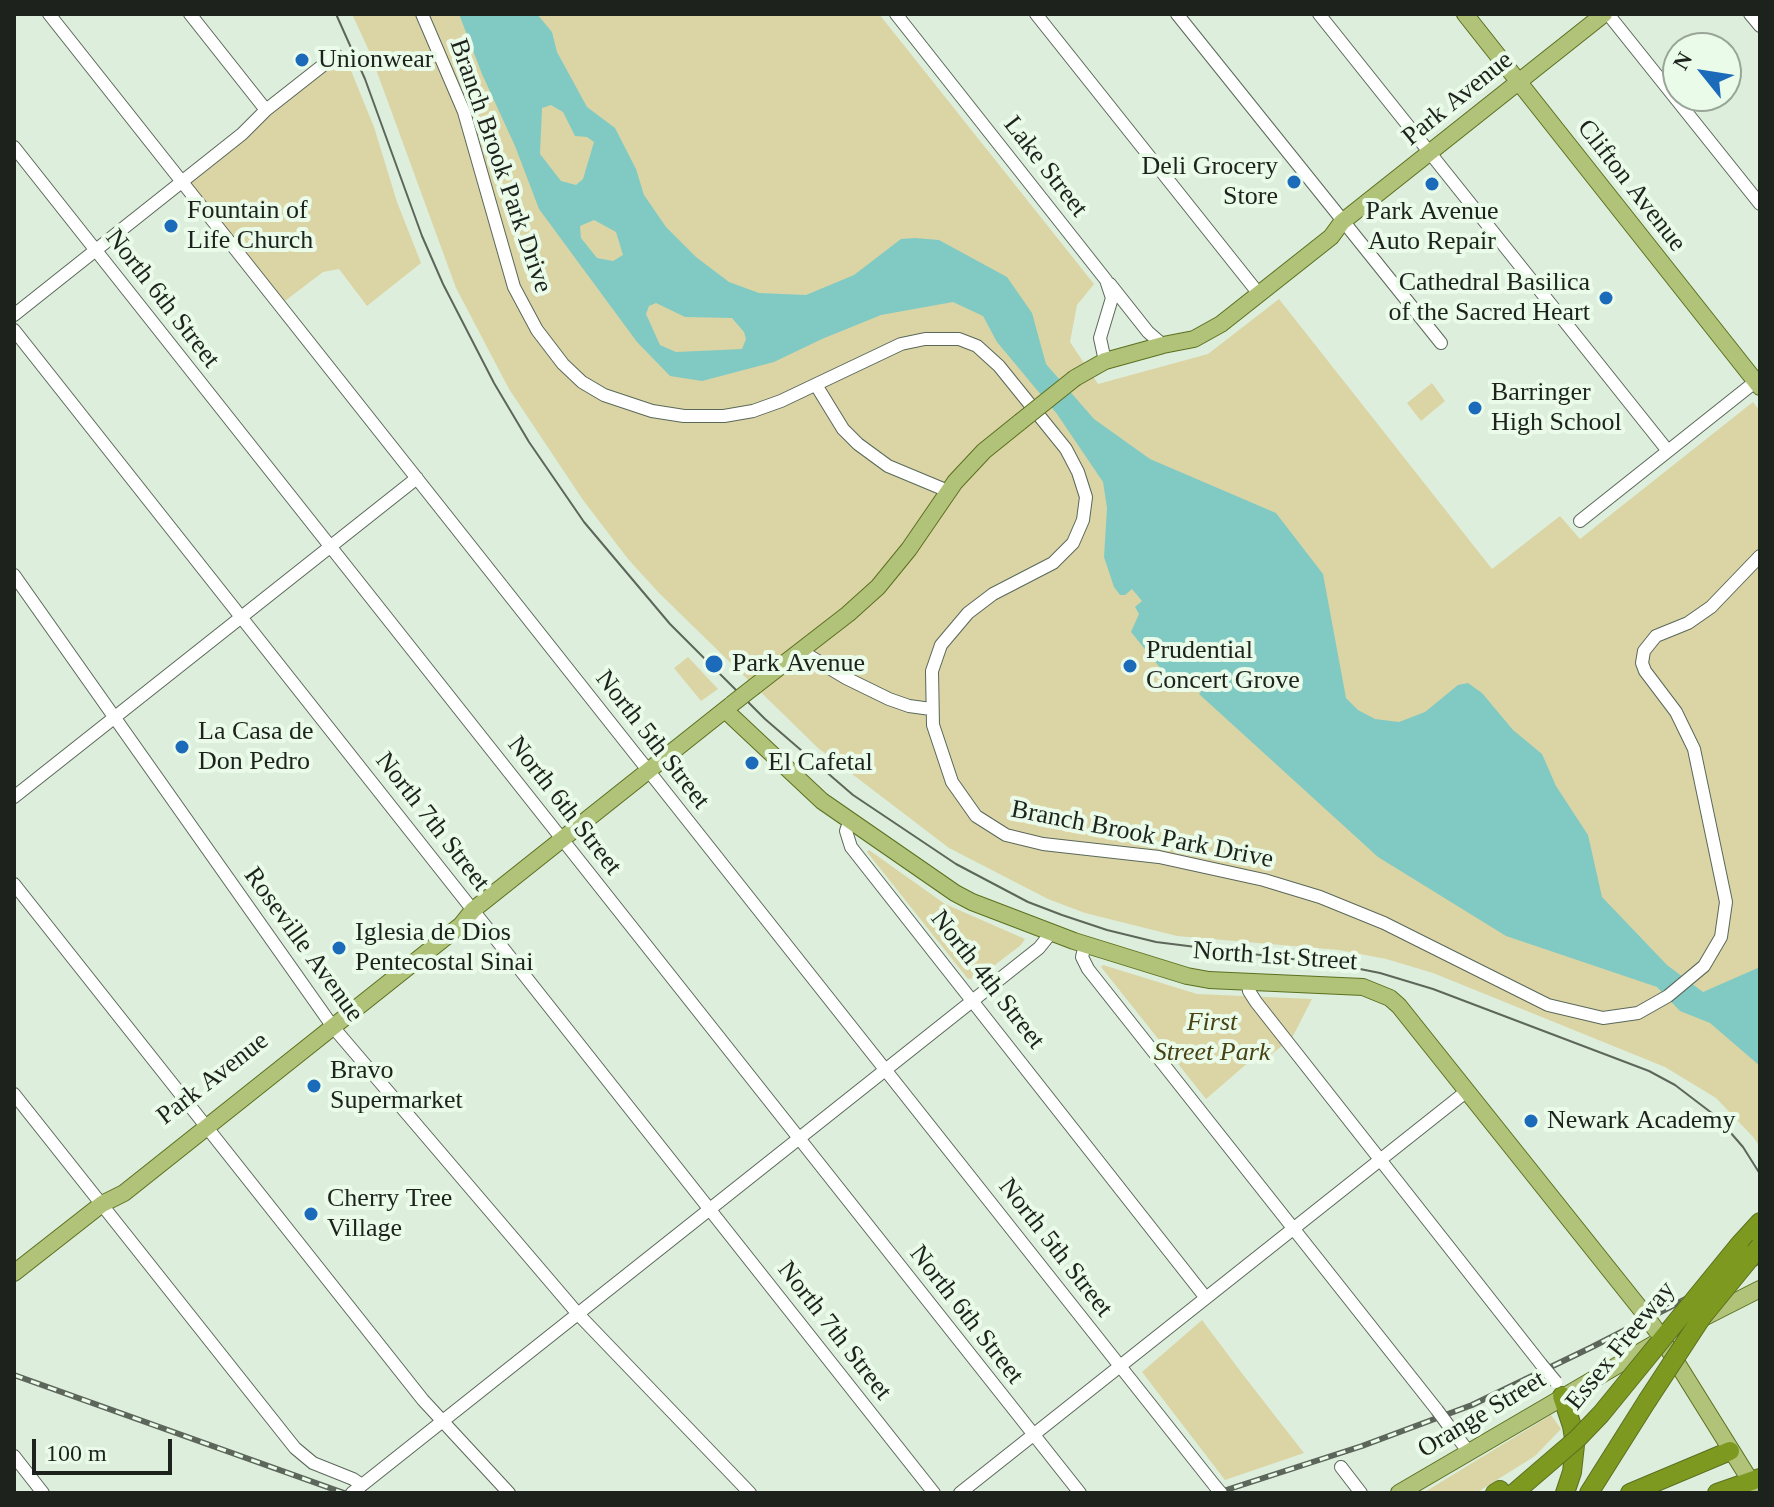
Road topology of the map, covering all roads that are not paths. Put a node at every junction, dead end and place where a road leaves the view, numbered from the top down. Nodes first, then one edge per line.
1 (49, 14) edge
2 (190, 14) edge
3 (422, 14) edge
4 (896, 14) edge
5 (1036, 14) edge
6 (1177, 14) edge
7 (1319, 14) edge
8 (1465, 14) edge
9 (1606, 14) edge
10 (1750, 14) edge
11 (1760, 26) edge
12 (336, 55) dead end
13 (1518, 82) junction
14 (266, 110) junction
15 (14, 147) edge
16 (1429, 153) junction
17 (182, 182) junction
18 (1760, 204) edge
19 (1342, 222) junction
20 (96, 250) junction
21 (1106, 280) junction
22 (1256, 290) junction
23 (14, 315) edge
24 (14, 330) edge
25 (1441, 343) dead end
26 (1163, 345) junction
27 (1105, 361) junction
28 (1759, 382) edge
29 (816, 385) junction
30 (1668, 451) junction
31 (417, 478) junction
32 (948, 491) junction
33 (1580, 521) dead end
34 (330, 546) junction
35 (1760, 556) edge
36 (14, 576) edge
37 (241, 616) junction
38 (801, 651) junction
39 (728, 707) junction
40 (931, 709) junction
41 (114, 718) junction
42 (649, 770) junction
43 (14, 797) edge
44 (850, 820) junction
45 (562, 839) junction
46 (14, 884) edge
47 (473, 910) junction
48 (1051, 933) junction
49 (1085, 945) junction
50 (1248, 982) junction
51 (972, 1001) junction
52 (330, 1023) junction
53 (886, 1069) junction
54 (1467, 1091) junction
55 (14, 1094) edge
56 (203, 1123) junction
57 (798, 1139) junction
58 (1380, 1160) junction
59 (102, 1204) junction
60 (710, 1209) junction
61 (1760, 1222) edge
62 (1293, 1228) junction
63 (1760, 1246) edge
64 (14, 1273) edge
65 (1760, 1289) edge
66 (1206, 1298) junction
67 (578, 1314) junction
68 (1659, 1334) junction
69 (1120, 1366) junction
70 (1559, 1389) junction
71 (442, 1421) junction
72 (1033, 1435) junction
73 (1468, 1451) junction
74 (1730, 1451) junction
75 (14, 1456) edge
76 (1341, 1467) dead end
77 (1756, 1484) edge
78 (358, 1489) edge
79 (1218, 1489) edge
80 (1593, 1490) edge
81 (1503, 1492) edge
82 (43, 1493) edge
83 (509, 1493) edge
84 (750, 1493) edge
85 (934, 1493) edge
86 (960, 1493) edge
87 (1080, 1493) edge
88 (1361, 1493) edge
89 (1399, 1493) edge
90 (1565, 1493) edge
91 (1630, 1493) edge
92 (1717, 1493) edge

1 - 17 street, North 5th Street
2 - 14 street
3 - 29 street, Branch Brook Park Drive
4 - 21 street, Lake Street
5 - 22 street
6 - 19 street
7 - 16 street
8 - 13 main road, Clifton Avenue
9 - 13 main road, Park Avenue
9 - 18 street
10 - 11 street
12 - 14 street
13 - 16 main road, Park Avenue
13 - 28 main road, Clifton Avenue
14 - 17 street
15 - 20 street, North 6th Street
16 - 19 main road, Park Avenue
16 - 30 street
17 - 20 street
17 - 31 street, North 5th Street
19 - 22 main road, Park Avenue
19 - 25 street
20 - 23 street
20 - 34 street, North 6th Street
21 - 26 street, Lake Street
21 - 27 street
22 - 26 main road, Park Avenue
24 - 37 street, North 7th Street
26 - 27 main road, Park Avenue
27 - 32 main road, Park Avenue, bridge
28 - 30 street
29 - 32 street
29 - 40 street, Branch Brook Park Drive
30 - 33 street
31 - 34 street
31 - 42 street, North 5th Street
32 - 38 main road, Park Avenue
34 - 37 street
34 - 45 street, North 6th Street
35 - 40 street, Branch Brook Park Drive
36 - 41 street, Roseville Avenue
37 - 41 street
37 - 47 street, North 7th Street
38 - 39 main road, Park Avenue, bridge
38 - 40 street
39 - 42 main road, Park Avenue
39 - 44 main road
41 - 43 street
41 - 52 street, Roseville Avenue
42 - 45 main road, Park Avenue
42 - 53 street, North 5th Street
44 - 48 main road, North 1st Street
44 - 51 street, North 4th Street
45 - 47 main road, Park Avenue
45 - 57 street, North 6th Street
46 - 56 street
47 - 52 main road, Park Avenue
47 - 60 street, North 7th Street
48 - 49 main road, North 1st Street
48 - 51 street
49 - 50 main road, North 1st Street
49 - 62 street
50 - 54 main road, North 1st Street
50 - 58 street
51 - 53 street
51 - 66 street, North 4th Street
52 - 56 main road, Park Avenue
52 - 67 street, Roseville Avenue
53 - 57 street
53 - 69 street, North 5th Street
54 - 58 street
54 - 68 main road, North 1st Street, bridge
55 - 59 street
56 - 59 main road, Park Avenue
56 - 71 street
57 - 60 street
57 - 72 street, North 6th Street
58 - 62 street
58 - 70 street, bridge
59 - 64 main road, Park Avenue
59 - 78 street
60 - 67 street
60 - 85 street, North 7th Street
61 - 81 highway, Essex Freeway, bridge
62 - 66 street
62 - 73 street, bridge
63 - 80 highway, Essex Freeway, bridge
65 - 68 main road, Orange Street
66 - 69 street
67 - 71 street
67 - 84 street, Roseville Avenue
68 - 70 main road, Orange Street
68 - 74 main road, North 1st Street
69 - 72 street
69 - 79 street, North 5th Street
70 - 73 main road, Orange Street
70 - 90 highway
71 - 78 street
71 - 83 street
72 - 86 street
72 - 87 street, North 6th Street
73 - 89 main road, Orange Street
74 - 77 main road, North 1st Street
74 - 91 highway
75 - 82 street
76 - 88 street
77 - 92 highway

